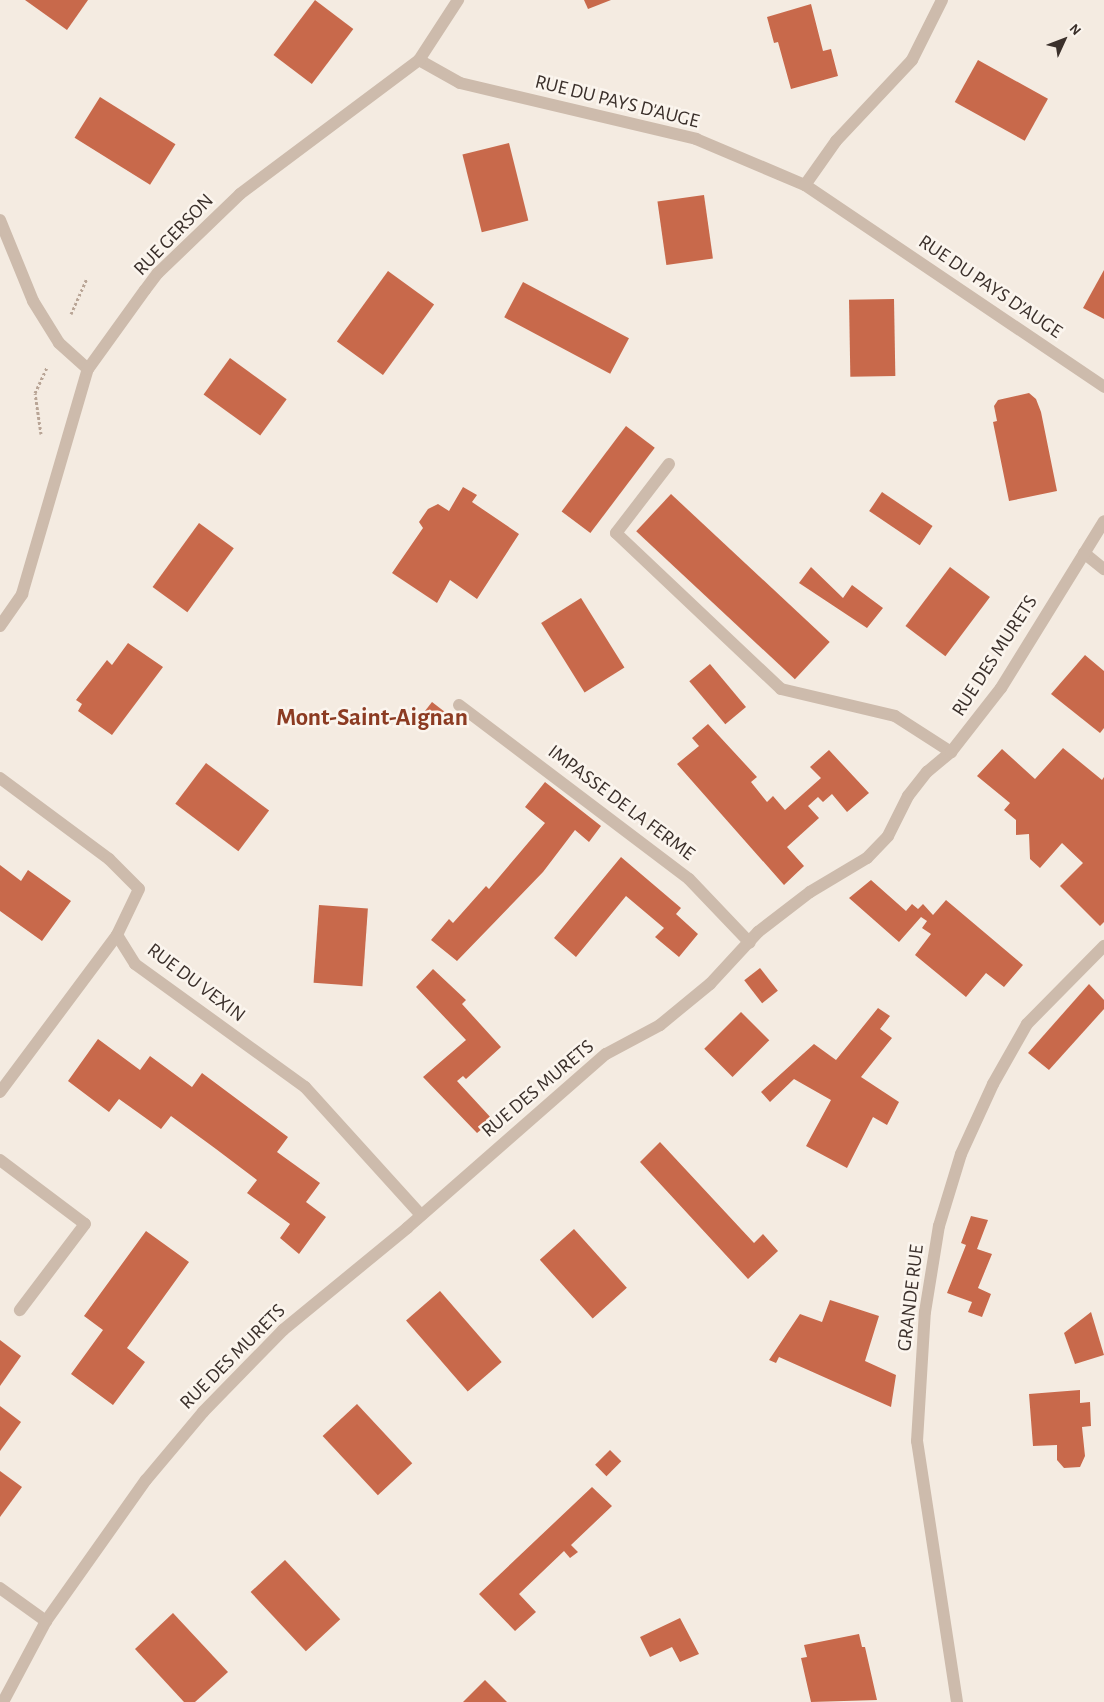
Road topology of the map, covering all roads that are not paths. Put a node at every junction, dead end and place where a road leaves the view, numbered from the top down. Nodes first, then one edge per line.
1 (458, 0) edge
2 (942, 0) edge
3 (419, 60) junction
4 (805, 185) junction
5 (0, 220) edge
6 (88, 369) junction
7 (1104, 387) edge
8 (669, 464) dead end
9 (1104, 521) edge
10 (1084, 552) junction
11 (1104, 569) edge
12 (0, 626) edge
13 (459, 705) dead end
14 (951, 752) junction
15 (0, 778) edge
16 (117, 934) junction
17 (750, 943) junction
18 (1104, 946) edge
19 (0, 1092) edge
20 (0, 1160) edge
21 (421, 1215) junction
22 (20, 1310) dead end
23 (0, 1588) edge
24 (46, 1621) junction
25 (4, 1702) edge
26 (957, 1702) edge

1 - 3 street, RUE GERSON
2 - 4 street
3 - 4 street, RUE DU PAYS D'AUGE
3 - 6 street, RUE GERSON
4 - 7 street, RUE DU PAYS D'AUGE
5 - 6 street
6 - 12 street, RUE GERSON
8 - 14 street
9 - 10 street, RUE DES MURETS
10 - 11 street
10 - 14 street, RUE DES MURETS
13 - 17 street, IMPASSE DE LA FERME
14 - 17 street, RUE DES MURETS
15 - 16 street
16 - 19 street
16 - 21 street, RUE DU VEXIN
17 - 21 street, RUE DES MURETS
18 - 26 street, GRANDE RUE
20 - 22 street
21 - 24 street, RUE DES MURETS
23 - 24 street
24 - 25 street, RUE DES MURETS

